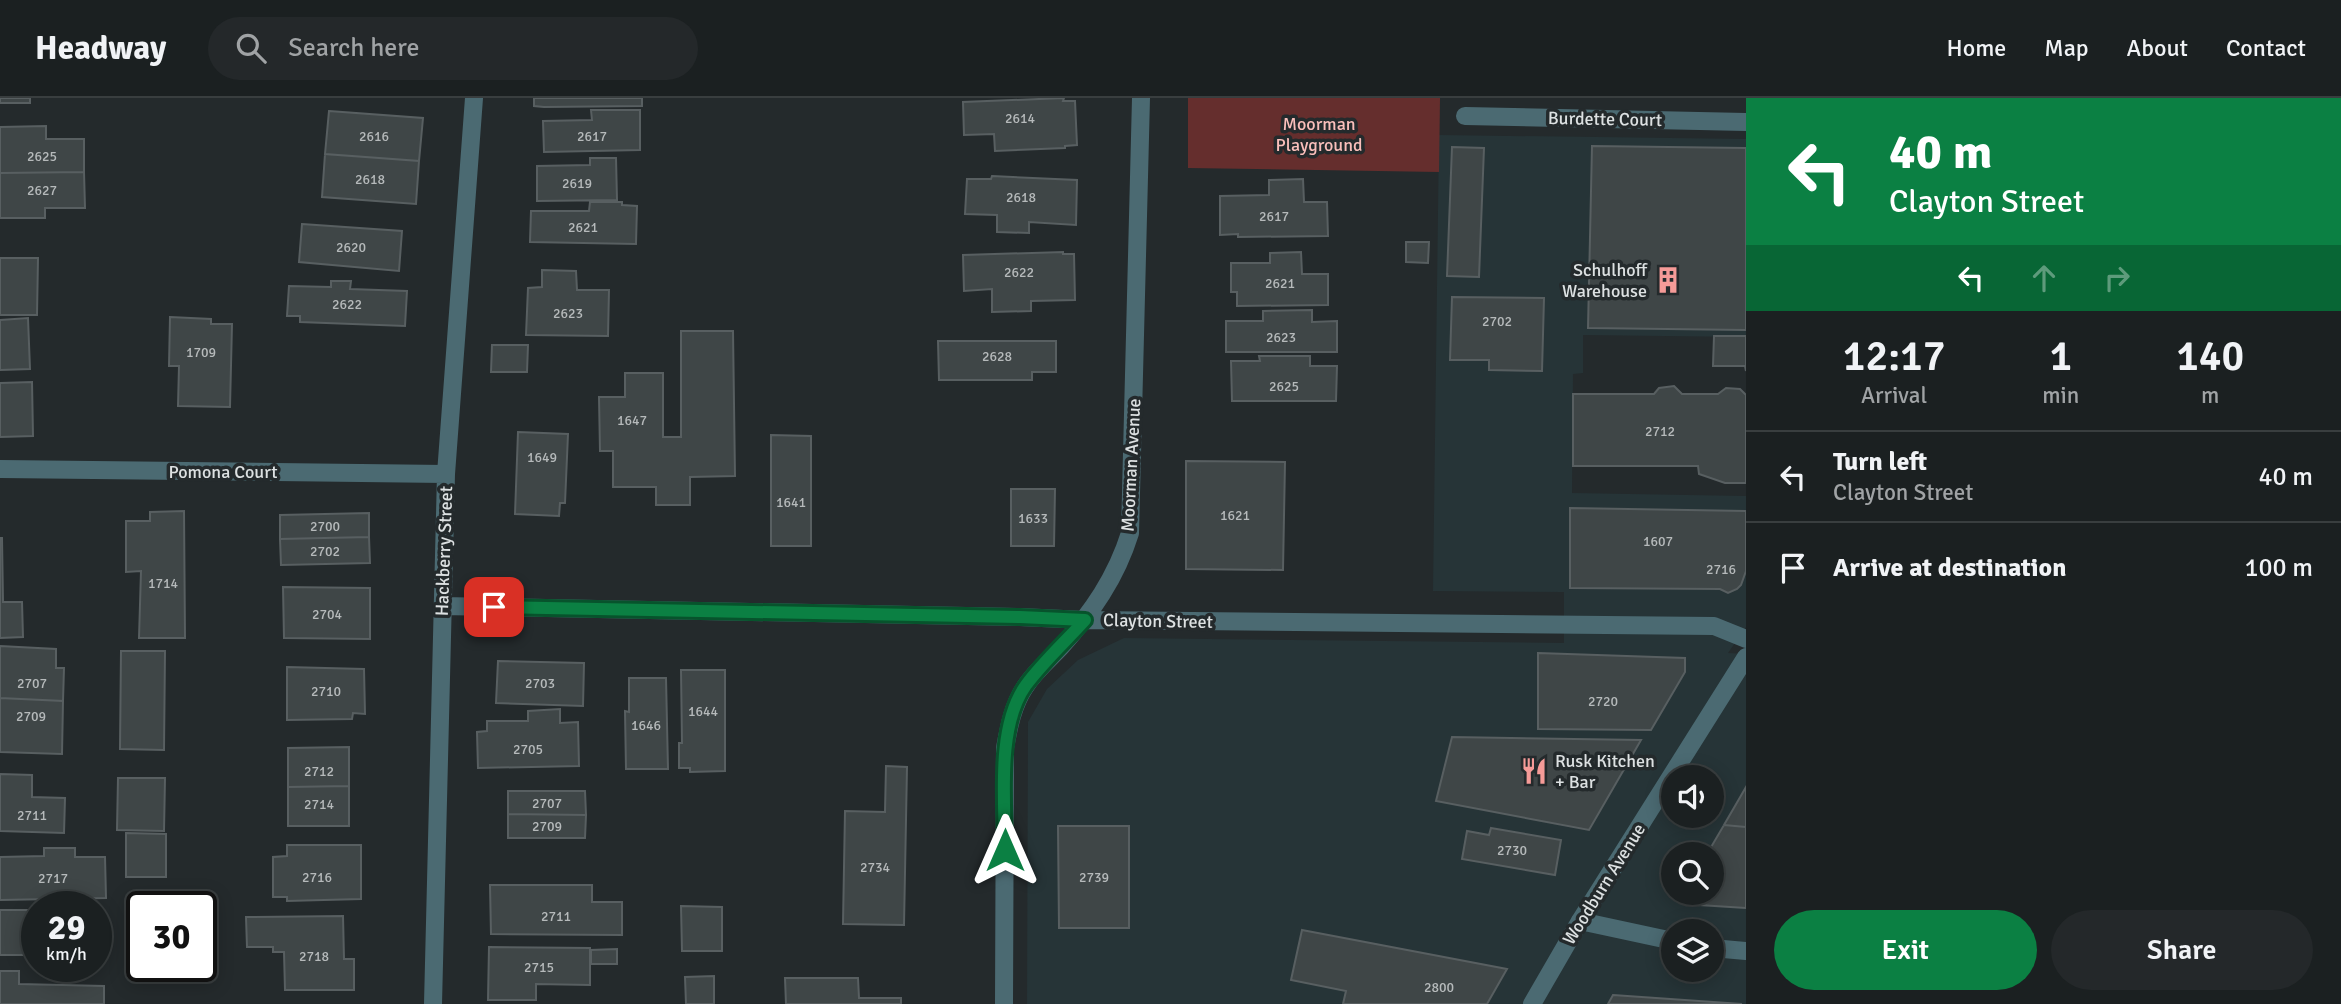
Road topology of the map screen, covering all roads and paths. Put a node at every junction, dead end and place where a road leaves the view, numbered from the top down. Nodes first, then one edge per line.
1 (474, 98) edge
2 (1141, 98) edge
3 (1465, 116) dead end
4 (1746, 122) edge
5 (0, 469) edge
6 (446, 474) junction
7 (442, 606) junction
8 (1085, 620) junction
9 (1746, 639) edge
10 (1746, 657) edge
11 (1580, 921) junction
12 (1661, 938) edge
13 (1724, 949) edge
14 (1746, 951) edge
15 (433, 1004) edge
16 (1004, 1004) edge
17 (1532, 1004) edge

1 - 6 street, Hackberry Street
2 - 8 street, Moorman Avenue
3 - 4 street, Burdette Court
5 - 6 street, Pomona Court
6 - 7 street, Hackberry Street
7 - 8 street, Clayton Street
7 - 15 street, Hackberry Street
8 - 9 street, Clayton Street
8 - 16 street, Moorman Avenue
10 - 11 street, Woodburn Avenue
11 - 12 street
11 - 17 street, Woodburn Avenue
13 - 14 street

